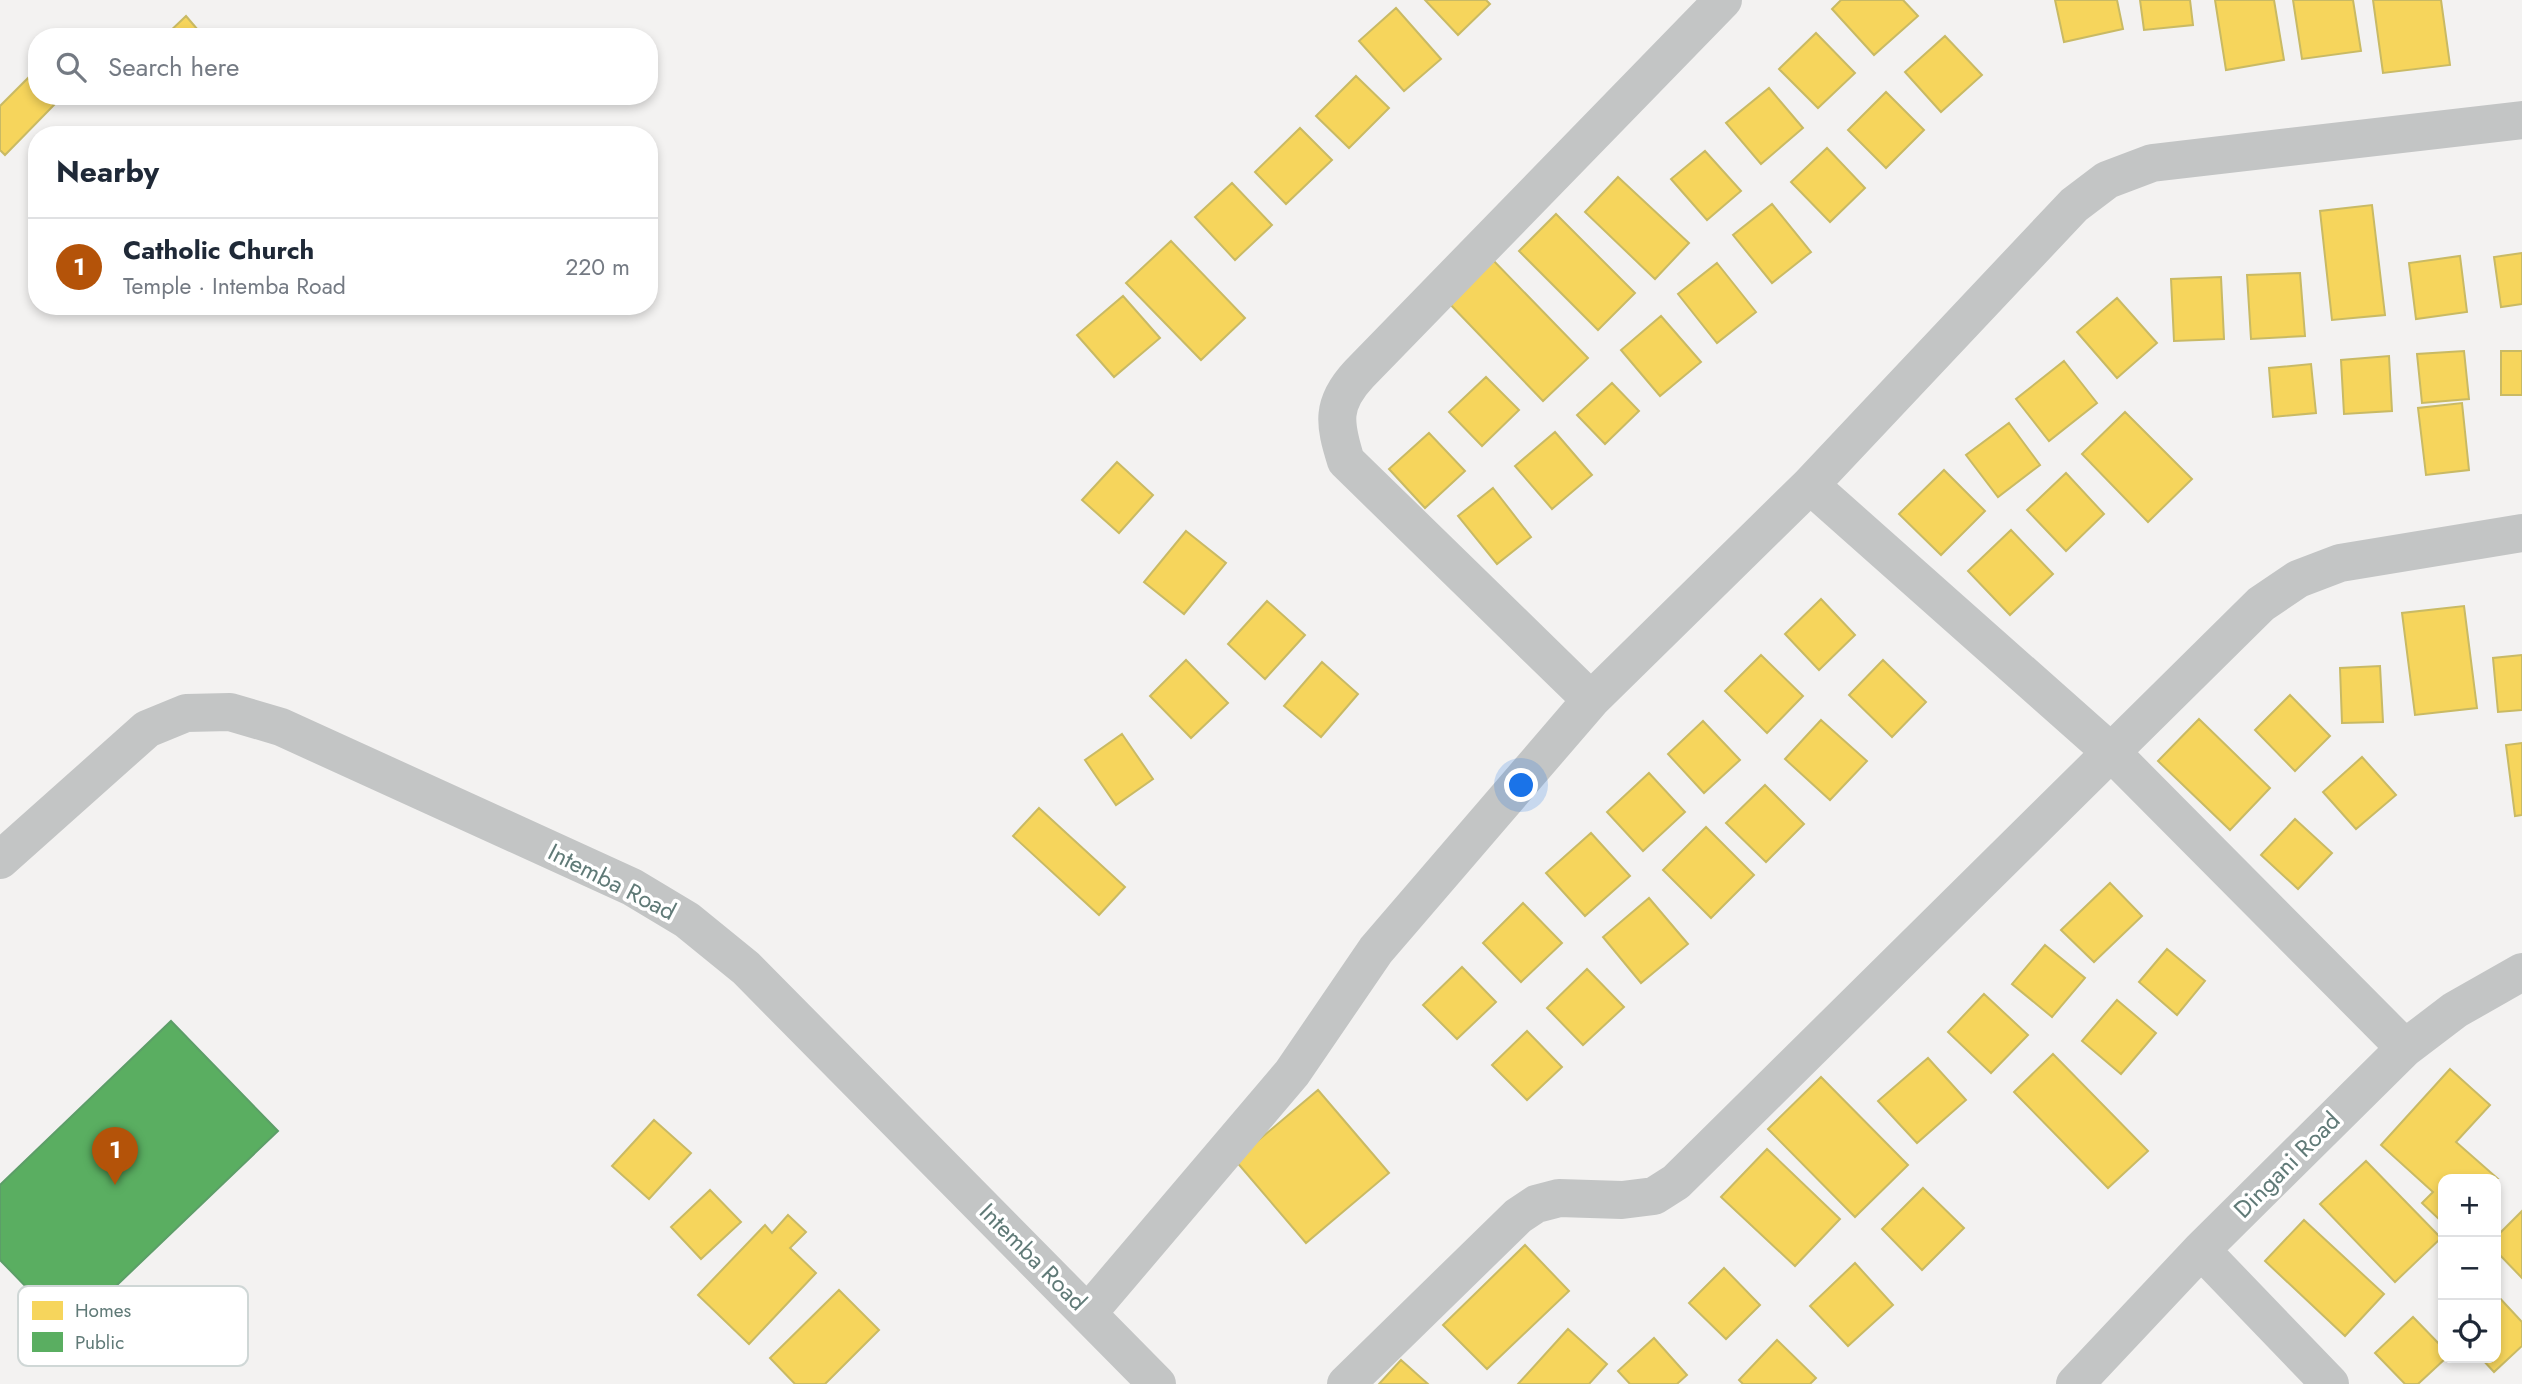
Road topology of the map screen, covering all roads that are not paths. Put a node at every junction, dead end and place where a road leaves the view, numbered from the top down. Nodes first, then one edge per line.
1 (1723, 0) edge
2 (2522, 120) edge
3 (1810, 485) junction
4 (2522, 533) edge
5 (1591, 700) junction
6 (2112, 752) junction
7 (0, 860) edge
8 (2522, 972) edge
9 (2405, 1048) junction
10 (2201, 1250) junction
11 (1088, 1313) junction
12 (1157, 1384) edge
13 (1346, 1384) edge
14 (2075, 1384) edge
15 (2330, 1384) edge

1 - 5 street
2 - 3 street
3 - 5 street
3 - 6 street
4 - 6 street
5 - 11 street
6 - 9 street
6 - 13 street
7 - 11 street, Intemba Road
8 - 9 street, Dingani Road
9 - 10 street, Dingani Road
10 - 14 street, Dingani Road
10 - 15 street
11 - 12 street, Intemba Road

